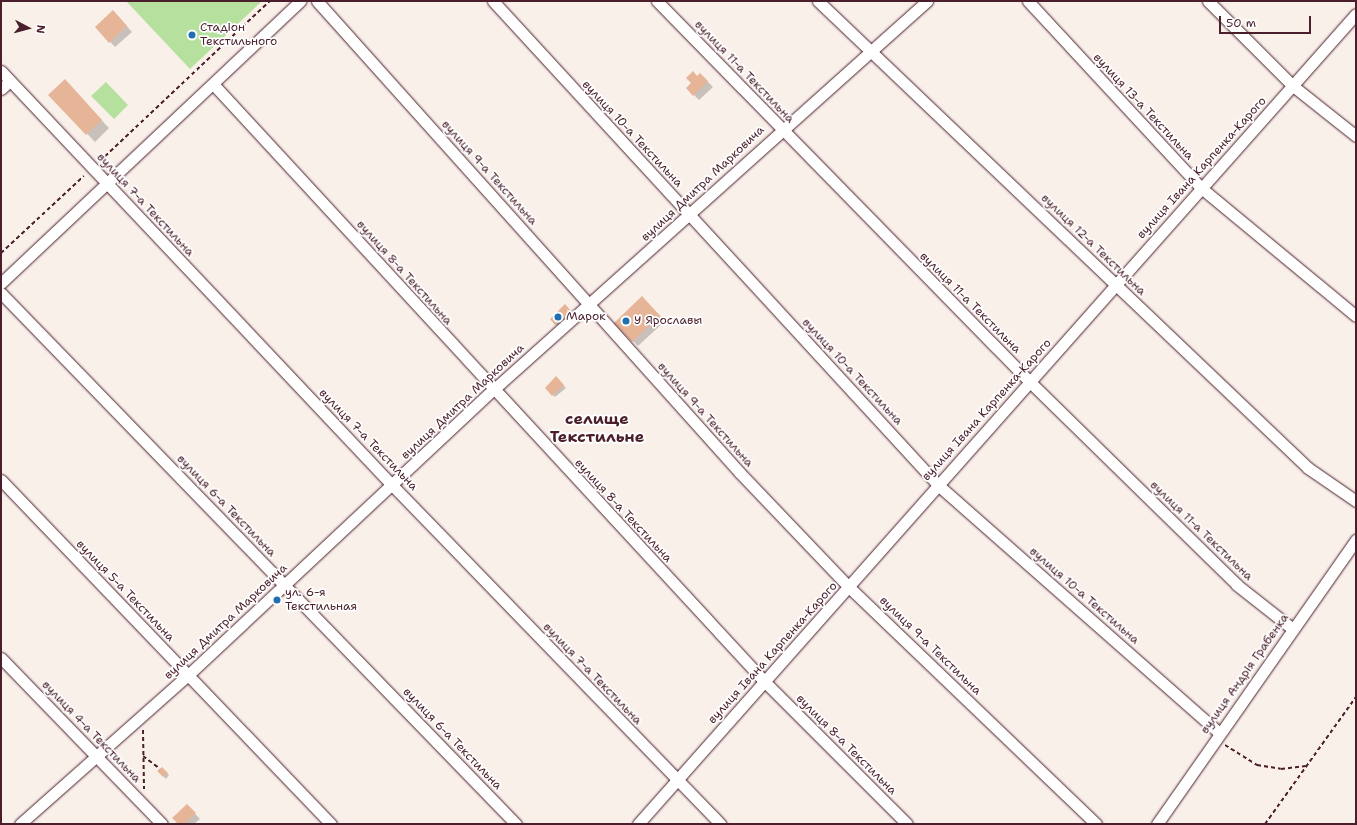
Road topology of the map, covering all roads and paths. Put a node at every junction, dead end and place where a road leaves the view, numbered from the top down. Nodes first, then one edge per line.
1 (270, 1) edge
2 (300, 1) edge
3 (317, 1) edge
4 (493, 1) edge
5 (657, 1) edge
6 (818, 1) edge
7 (927, 1) edge
8 (1028, 1) edge
9 (1208, 1) edge
10 (1356, 14) edge
11 (870, 52) junction
12 (1, 71) edge
13 (10, 81) junction
14 (214, 84) junction
15 (1293, 86) junction
16 (1, 89) edge
17 (781, 130) junction
18 (1356, 136) edge
19 (93, 168) junction
20 (107, 184) junction
21 (1200, 187) junction
22 (690, 215) junction
23 (1, 253) edge
24 (1, 283) edge
25 (1116, 285) junction
26 (1, 293) edge
27 (590, 305) junction
28 (1356, 316) edge
29 (1030, 382) junction
30 (493, 390) junction
31 (1, 480) edge
32 (392, 485) junction
33 (938, 485) junction
34 (1356, 501) edge
35 (1356, 540) edge
36 (284, 585) junction
37 (850, 588) junction
38 (1293, 629) junction
39 (1, 658) edge
40 (188, 675) junction
41 (764, 681) junction
42 (1356, 697) edge
43 (142, 716) junction
44 (1217, 736) junction
45 (143, 756) junction
46 (98, 757) junction
47 (1306, 766) junction
48 (160, 769) dead end
49 (675, 780) junction
50 (144, 806) junction
51 (20, 824) edge
52 (162, 824) edge
53 (331, 824) edge
54 (516, 824) edge
55 (638, 824) edge
56 (720, 824) edge
57 (907, 824) edge
58 (1096, 824) edge
59 (1157, 824) edge
60 (1265, 824) edge

1 - 19 path
2 - 14 street
3 - 27 street, вулиця 9-а Текстильна
4 - 22 street, вулиця 10-а Текстильна
5 - 17 street, вулиця 11-а Текстильна
6 - 11 street, вулиця 12-а Текстильна
7 - 11 street, вулиця Дмитра Марковича
8 - 21 street, вулиця 13-а Текстильна
9 - 15 street
10 - 15 street, вулиця Івана Карпенка-Карого
11 - 17 street, вулиця Дмитра Марковича
11 - 25 street, вулиця 12-а Текстильна
12 - 13 street, вулиця 7-а Текстильна
13 - 16 street
13 - 19 street, вулиця 7-а Текстильна
14 - 20 street
14 - 30 street, вулиця 8-а Текстильна
15 - 18 street
15 - 21 street, вулиця Івана Карпенка-Карого
17 - 22 street, вулиця Дмитра Марковича
17 - 29 street, вулиця 11-а Текстильна
19 - 20 street, вулиця 7-а Текстильна
19 - 23 path
20 - 24 street
20 - 32 street, вулиця 7-а Текстильна
21 - 25 street, вулиця Івана Карпенка-Карого
21 - 28 street, вулиця 13-а Текстильна
22 - 27 street, вулиця Дмитра Марковича
22 - 33 street, вулиця 10-а Текстильна
25 - 29 street, вулиця Івана Карпенка-Карого
25 - 34 street, вулиця 12-а Текстильна
26 - 36 street, вулиця 6-а Текстильна
27 - 30 street, вулиця Дмитра Марковича
27 - 37 street, вулиця 9-а Текстильна
29 - 33 street, вулиця Івана Карпенка-Карого
29 - 38 street, вулиця 11-а Текстильна
30 - 32 street, вулиця Дмитра Марковича
30 - 41 street, вулиця 8-а Текстильна
31 - 40 street, вулиця 5-а Текстильна
32 - 36 street, вулиця Дмитра Марковича
32 - 49 street, вулиця 7-а Текстильна
33 - 37 street, вулиця Івана Карпенка-Карого
33 - 44 street, вулиця 10-а Текстильна
35 - 38 street, вулиця Андрія Грабенка
36 - 40 street, вулиця Дмитра Марковича
36 - 54 street, вулиця 6-а Текстильна
37 - 41 street, вулиця Івана Карпенка-Карого
37 - 58 street, вулиця 9-а Текстильна
38 - 44 street, вулиця Андрія Грабенка
39 - 46 street, вулиця 4-а Текстильна
40 - 43 street, вулиця Дмитра Марковича
40 - 53 street, вулиця 5-а Текстильна
41 - 49 street, вулиця Івана Карпенка-Карого
41 - 57 street, вулиця 8-а Текстильна
42 - 47 path
43 - 45 path
43 - 46 street, вулиця Дмитра Марковича
44 - 47 path
44 - 59 street, вулиця Андрія Грабенка
45 - 48 path
45 - 50 path
46 - 50 street, вулиця 4-а Текстильна
46 - 51 street, вулиця Дмитра Марковича
47 - 60 path
49 - 55 street, вулиця Івана Карпенка-Карого
49 - 56 street, вулиця 7-а Текстильна
50 - 52 street, вулиця 4-а Текстильна

